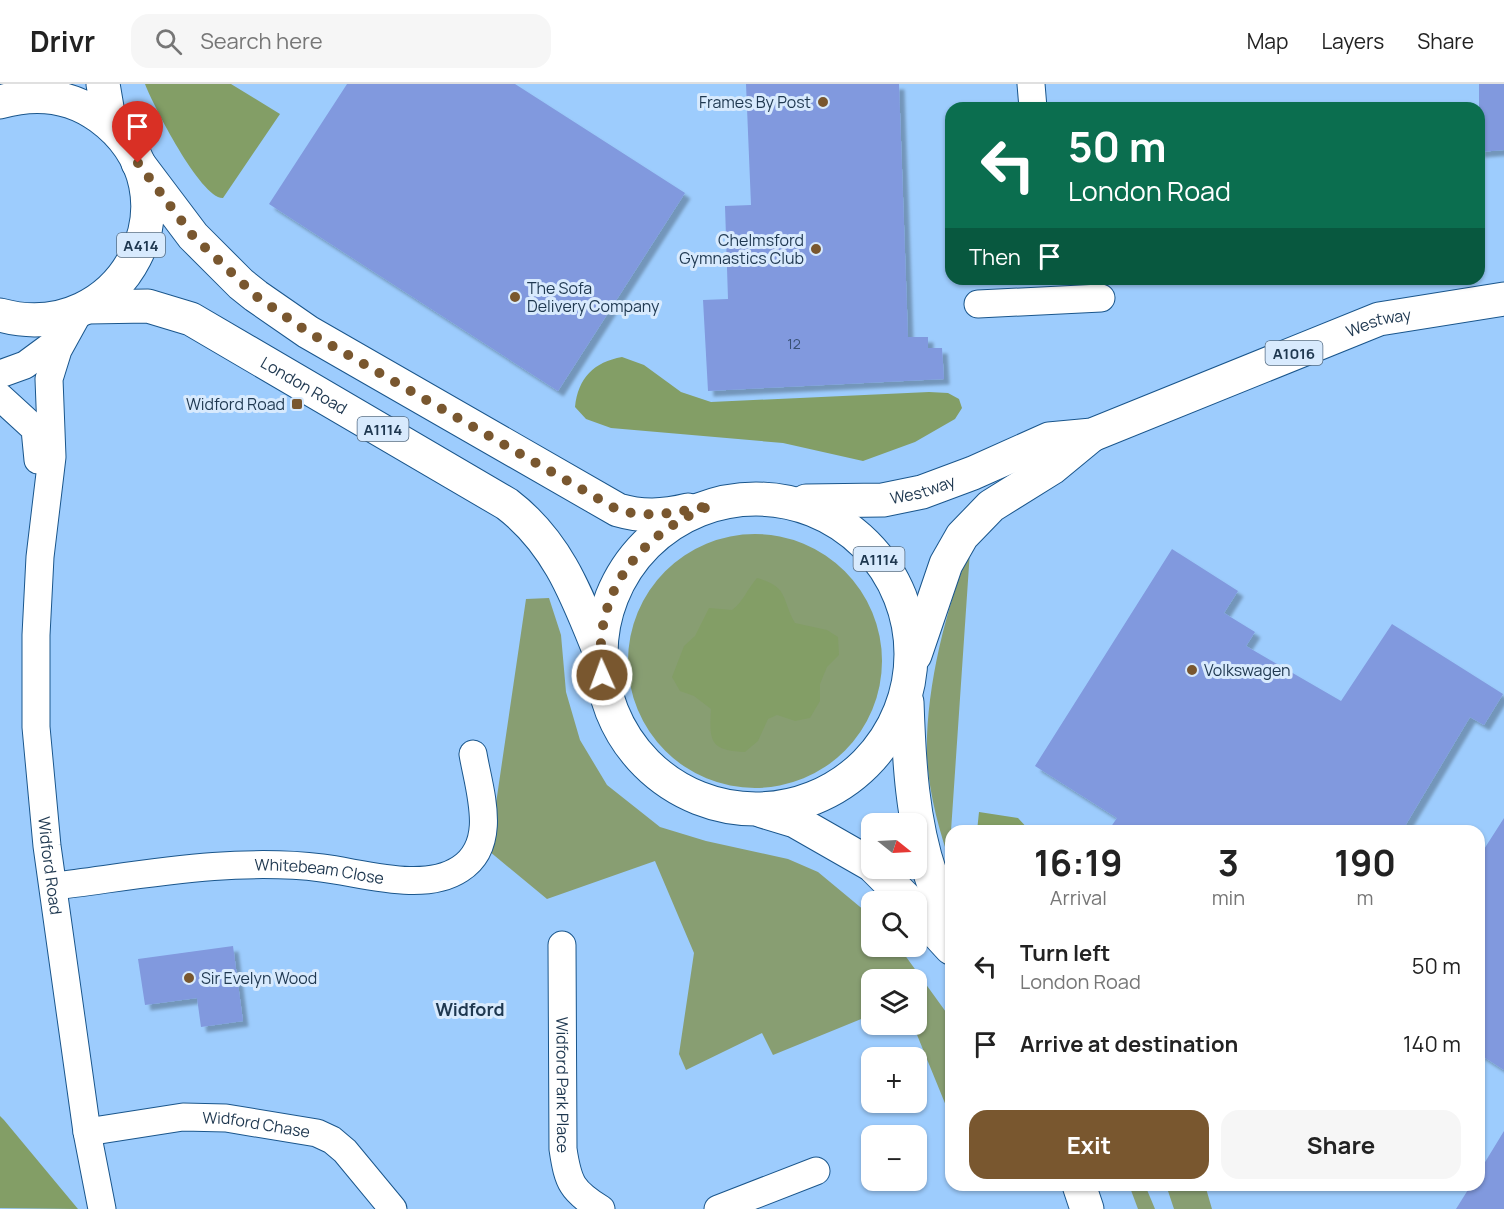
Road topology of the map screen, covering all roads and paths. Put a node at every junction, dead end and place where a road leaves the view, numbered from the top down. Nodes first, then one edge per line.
1 (14, 84) edge
2 (103, 84) edge
3 (1031, 84) edge
4 (0, 96) edge
5 (0, 102) edge
6 (1032, 102) edge
7 (110, 125) junction
8 (138, 163) junction
9 (1046, 290) edge
10 (1101, 298) dead end
11 (1504, 299) edge
12 (978, 304) dead end
13 (0, 315) edge
14 (78, 318) junction
15 (0, 374) edge
16 (0, 397) edge
17 (1092, 435) junction
18 (780, 500) junction
19 (712, 505) junction
20 (43, 521) junction
21 (601, 655) junction
22 (908, 681) junction
23 (473, 754) dead end
24 (755, 809) junction
25 (861, 859) edge
26 (886, 879) edge
27 (54, 886) junction
28 (898, 891) edge
29 (945, 910) edge
30 (927, 922) edge
31 (945, 941) edge
32 (562, 945) dead end
33 (87, 1132) junction
34 (816, 1171) dead end
35 (1081, 1191) edge
36 (102, 1209) edge
37 (393, 1209) edge
38 (602, 1209) edge
39 (718, 1209) edge
40 (1087, 1209) edge

1 - 4 main road
2 - 7 main road, A414
3 - 6 street
5 - 7 main road, A414
7 - 8 main road, A414
8 - 14 main road, A414
8 - 19 main road, A1114
9 - 10 street
9 - 12 street
11 - 17 main road, Westway / A1016
13 - 14 main road, A414
14 - 15 street
14 - 20 street, Widford Road
14 - 21 main road, London Road / A1114
16 - 20 street, Widford Road
17 - 18 main road, Westway / A1016
17 - 22 main road, Westway / A1016
18 - 19 main road, A1114
18 - 22 main road, A1114
19 - 21 main road, A1114
20 - 27 street, Widford Road
21 - 24 main road, A1114
22 - 24 main road, A1114
22 - 29 main road, A1114
23 - 27 street, Whitebeam Close
24 - 25 main road, A1114
26 - 28 main road
27 - 33 street, Widford Road
30 - 31 main road
32 - 38 street, Widford Park Place
33 - 36 street, Widford Road
33 - 37 street, Widford Chase
34 - 39 street
35 - 40 main road

